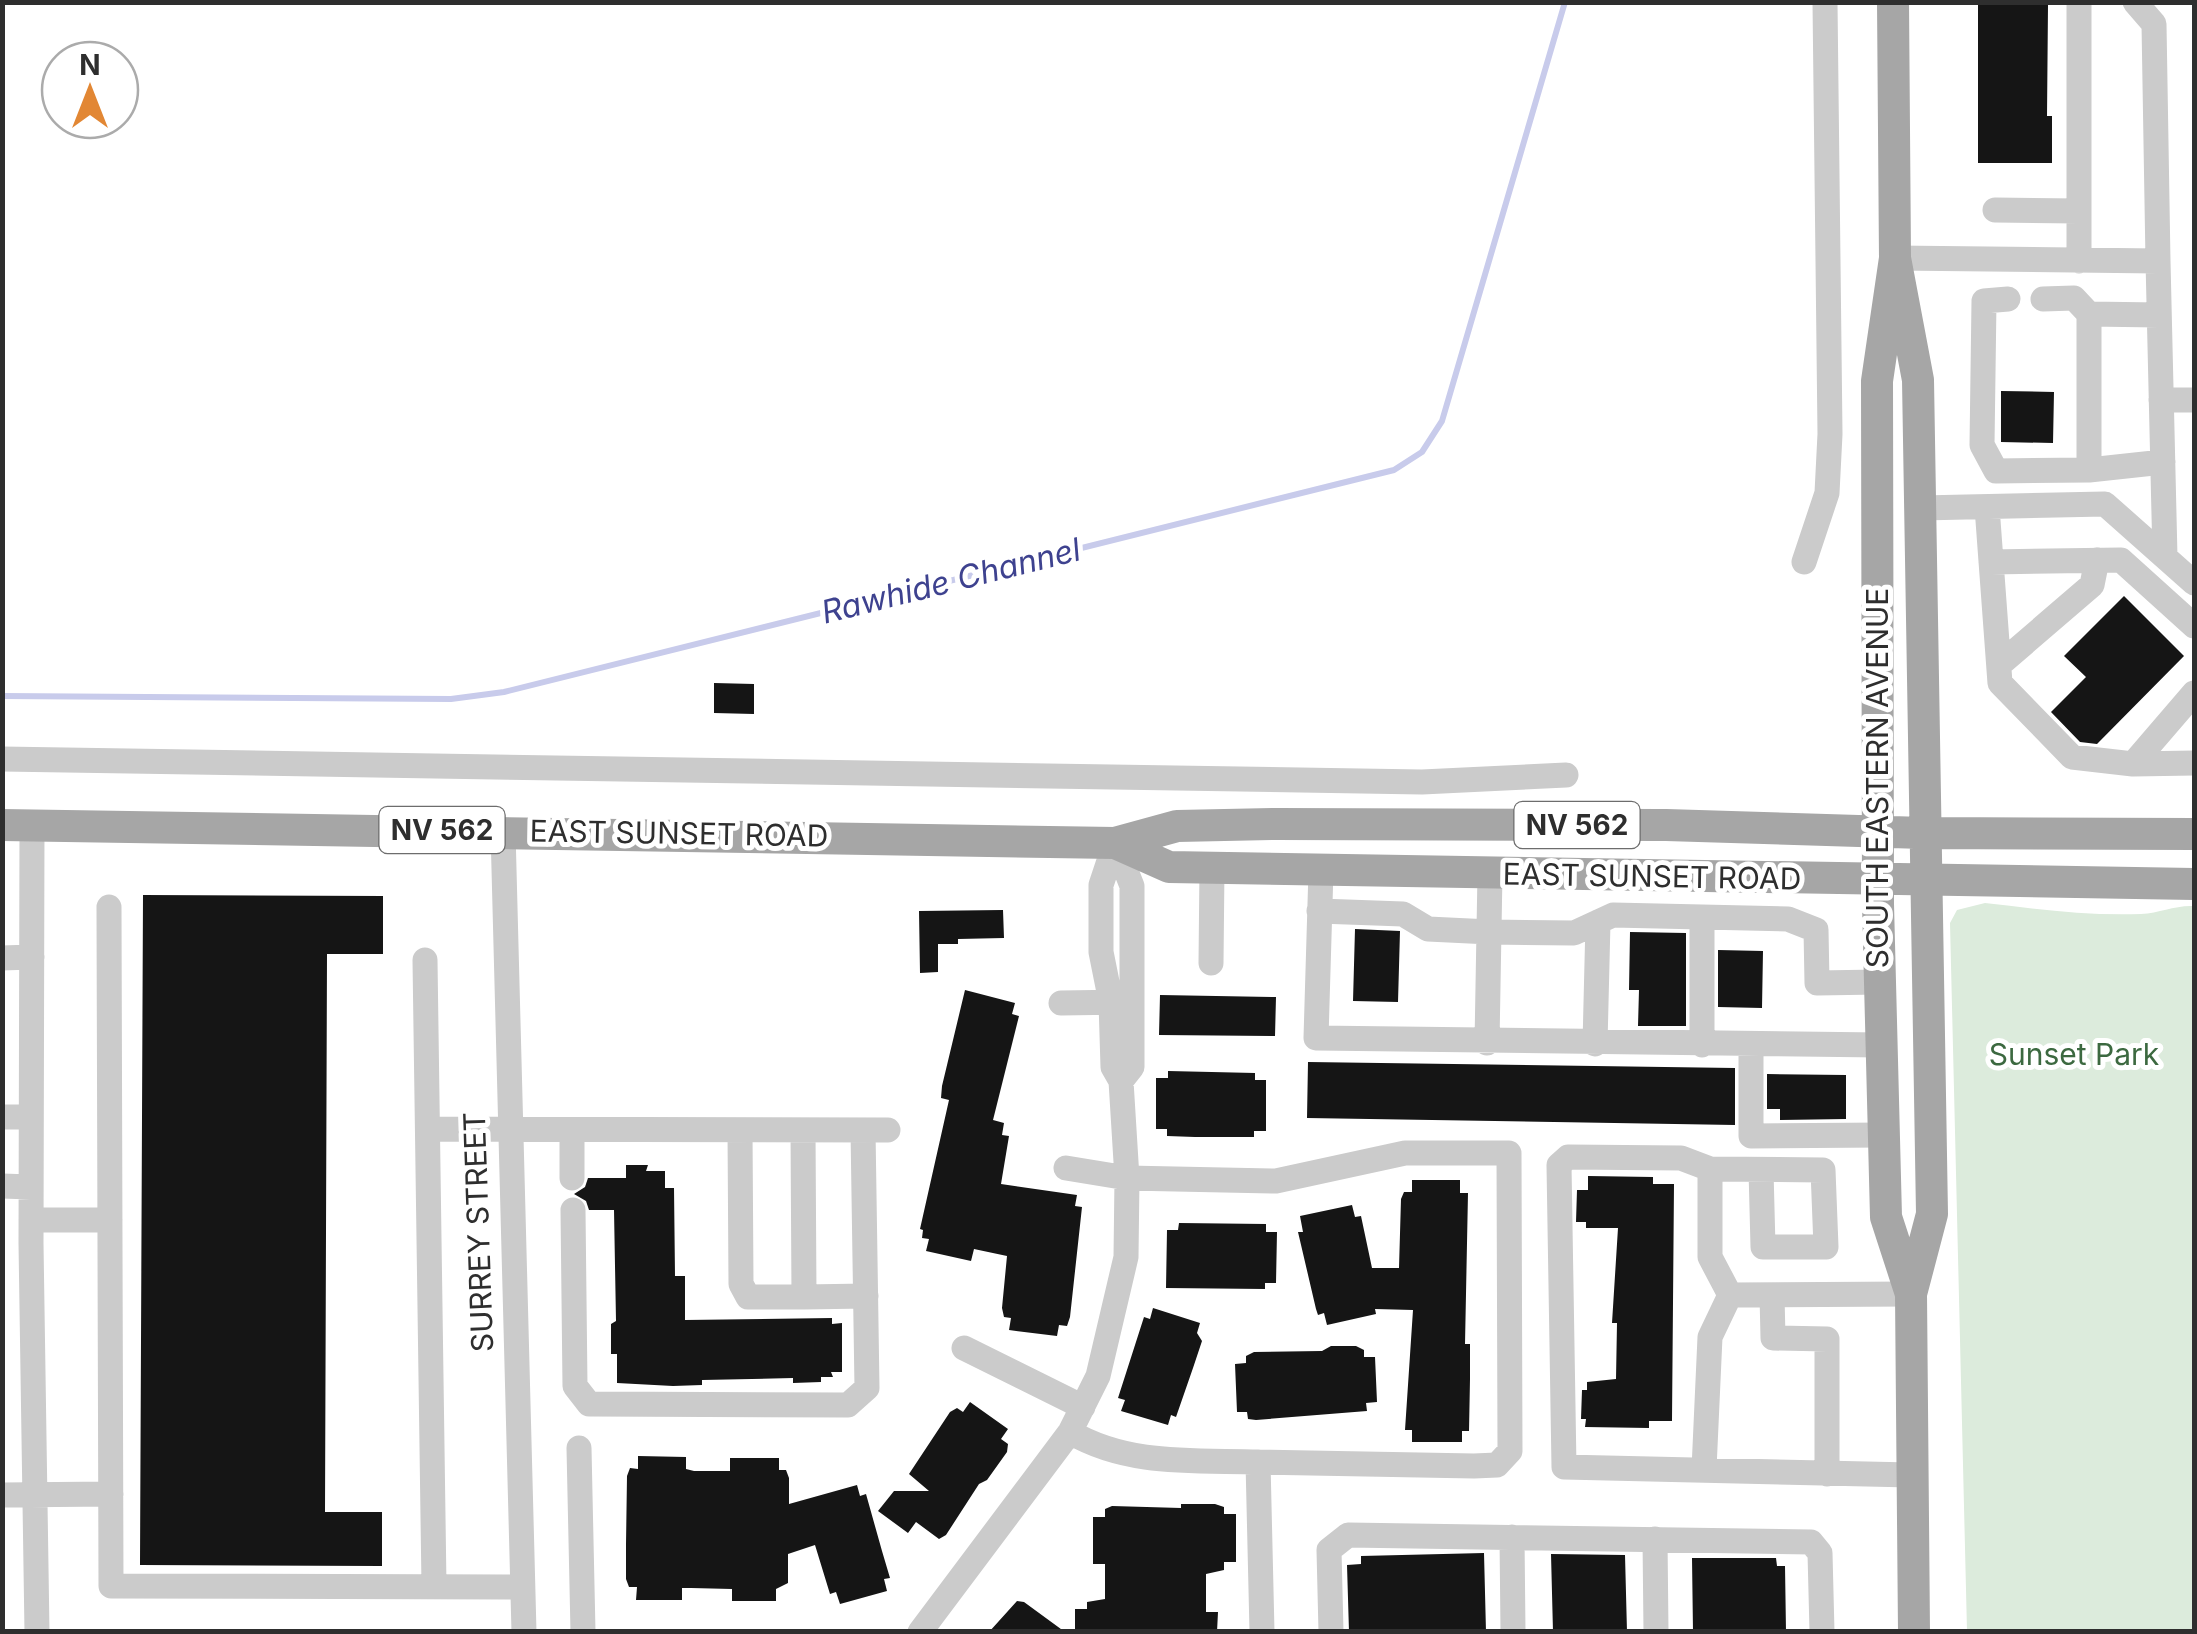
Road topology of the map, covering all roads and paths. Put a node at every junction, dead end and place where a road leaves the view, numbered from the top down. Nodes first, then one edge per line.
1 (1825, 2) edge
2 (1894, 2) edge
3 (2078, 2) edge
4 (2134, 2) edge
5 (1994, 210) dead end
6 (2078, 211) junction
7 (1896, 258) junction
8 (2078, 261) junction
9 (2158, 261) junction
10 (2043, 298) dead end
11 (2008, 299) dead end
12 (2089, 314) junction
13 (2159, 315) junction
14 (1984, 338) junction
15 (2161, 400) junction
16 (2194, 400) edge
17 (1992, 438) junction
18 (2163, 462) junction
19 (2089, 470) junction
20 (1987, 506) junction
21 (1921, 508) junction
22 (2165, 556) junction
23 (2098, 560) junction
24 (1804, 562) dead end
25 (1991, 562) junction
26 (2194, 582) edge
27 (2194, 626) edge
28 (1999, 665) junction
29 (2194, 694) edge
30 (2, 759) edge
31 (2194, 763) edge
32 (2133, 764) junction
33 (1566, 775) dead end
34 (17, 825) edge
35 (503, 831) junction
36 (1878, 831) junction
37 (1923, 833) junction
38 (2194, 834) edge
39 (1115, 843) junction
40 (1212, 867) junction
41 (1321, 870) junction
42 (1490, 874) junction
43 (1719, 878) junction
44 (1791, 880) junction
45 (1878, 882) junction
46 (1924, 882) junction
47 (2194, 884) edge
48 (109, 906) dead end
49 (1320, 911) junction
50 (1709, 917) junction
51 (1788, 919) junction
52 (1598, 922) junction
53 (1490, 932) junction
54 (32, 957) junction
55 (2, 958) edge
56 (426, 960) dead end
57 (1211, 963) dead end
58 (1879, 982) junction
59 (1061, 1002) dead end
60 (1122, 1002) junction
61 (1486, 1043) junction
62 (1595, 1044) junction
63 (1702, 1045) junction
64 (1880, 1045) junction
65 (1751, 1046) junction
66 (2, 1117) edge
67 (31, 1117) junction
68 (428, 1129) junction
69 (508, 1130) junction
70 (572, 1130) junction
71 (740, 1130) junction
72 (803, 1130) junction
73 (1883, 1135) junction
74 (1066, 1168) dead end
75 (1710, 1169) junction
76 (1761, 1170) dead end
77 (572, 1178) dead end
78 (1128, 1178) junction
79 (2, 1186) edge
80 (31, 1187) junction
81 (572, 1210) dead end
82 (31, 1220) junction
83 (110, 1220) junction
84 (1910, 1294) junction
85 (1730, 1295) junction
86 (1772, 1295) junction
87 (804, 1296) junction
88 (866, 1296) junction
89 (964, 1348) dead end
90 (1083, 1407) junction
91 (1070, 1432) junction
92 (579, 1448) dead end
93 (1258, 1462) junction
94 (1704, 1469) junction
95 (1827, 1474) junction
96 (1911, 1476) junction
97 (111, 1494) junction
98 (2, 1495) edge
99 (35, 1495) junction
100 (1512, 1537) junction
101 (1655, 1539) junction
102 (434, 1586) junction
103 (522, 1587) junction
104 (37, 1632) edge
105 (524, 1632) edge
106 (582, 1632) edge
107 (920, 1632) edge
108 (1262, 1632) edge
109 (1331, 1632) edge
110 (1513, 1632) edge
111 (1656, 1632) edge
112 (1822, 1632) edge
113 (1914, 1632) edge

1 - 24 street
2 - 7 main road, SOUTH EASTERN AVENUE
3 - 6 street
4 - 9 street
5 - 6 street
6 - 8 street
7 - 8 street
7 - 21 main road, SOUTH EASTERN AVENUE
7 - 36 main road, SOUTH EASTERN AVENUE
8 - 9 street
9 - 13 street
10 - 12 street
11 - 14 street
12 - 13 street
12 - 19 street
13 - 15 street
14 - 17 street
14 - 17 street
15 - 16 street
15 - 18 street
17 - 19 street
18 - 19 street
18 - 22 street
20 - 21 street
20 - 22 street
20 - 25 street
21 - 37 main road, SOUTH EASTERN AVENUE
22 - 26 street
23 - 25 street
23 - 27 street
23 - 28 street
25 - 28 street
28 - 32 street
29 - 32 street
30 - 33 street
31 - 32 street
34 - 35 main road, EAST SUNSET ROAD / NV 562
34 - 54 street
35 - 39 main road, EAST SUNSET ROAD / NV 562
35 - 69 street, SURREY STREET
36 - 37 main road, EAST SUNSET ROAD / NV 562
36 - 39 main road, EAST SUNSET ROAD / NV 562
36 - 45 main road, SOUTH EASTERN AVENUE
37 - 38 main road, EAST SUNSET ROAD / NV 562
37 - 46 main road, SOUTH EASTERN AVENUE
39 - 40 main road, EAST SUNSET ROAD / NV 562
39 - 60 street
40 - 41 main road, EAST SUNSET ROAD / NV 562
40 - 57 street
41 - 42 main road, EAST SUNSET ROAD / NV 562
41 - 49 street
42 - 43 main road, EAST SUNSET ROAD / NV 562
42 - 53 street
43 - 44 main road, EAST SUNSET ROAD / NV 562
43 - 50 street
44 - 45 main road, EAST SUNSET ROAD / NV 562
44 - 51 street
45 - 46 main road, EAST SUNSET ROAD / NV 562
45 - 58 main road, SOUTH EASTERN AVENUE
46 - 47 main road, EAST SUNSET ROAD / NV 562
46 - 84 main road, SOUTH EASTERN AVENUE
48 - 83 street
49 - 53 street
49 - 61 street
50 - 51 street
50 - 52 street
50 - 63 street
51 - 58 street
52 - 53 street
52 - 62 street
53 - 61 street
54 - 55 street
54 - 67 street
56 - 68 street
58 - 64 main road, SOUTH EASTERN AVENUE
59 - 60 street
60 - 78 street
61 - 62 street
62 - 63 street
63 - 65 street
64 - 65 street
64 - 73 main road, SOUTH EASTERN AVENUE
65 - 73 street
66 - 67 street
67 - 80 street
68 - 69 street
68 - 102 street
69 - 70 street
69 - 103 street, SURREY STREET
70 - 71 street
70 - 77 street
71 - 72 street
71 - 87 street
72 - 87 street
72 - 88 street
73 - 84 main road, SOUTH EASTERN AVENUE
74 - 78 street
75 - 76 street
75 - 85 street
75 - 94 street
78 - 90 street
78 - 93 street
79 - 80 street
80 - 82 street
81 - 88 street
82 - 83 street
82 - 99 street
83 - 97 street
84 - 86 street
84 - 96 main road, SOUTH EASTERN AVENUE
85 - 86 street
85 - 94 street
86 - 95 street
87 - 88 street
89 - 90 street
90 - 91 street
91 - 93 street
91 - 107 street
92 - 106 street
93 - 108 street
94 - 95 street
95 - 96 street
96 - 113 main road, SOUTH EASTERN AVENUE
97 - 99 street
97 - 102 street
98 - 99 street
99 - 104 street
100 - 101 street
100 - 109 street
100 - 110 street
101 - 111 street
101 - 112 street
102 - 103 street
103 - 105 street, SURREY STREET

